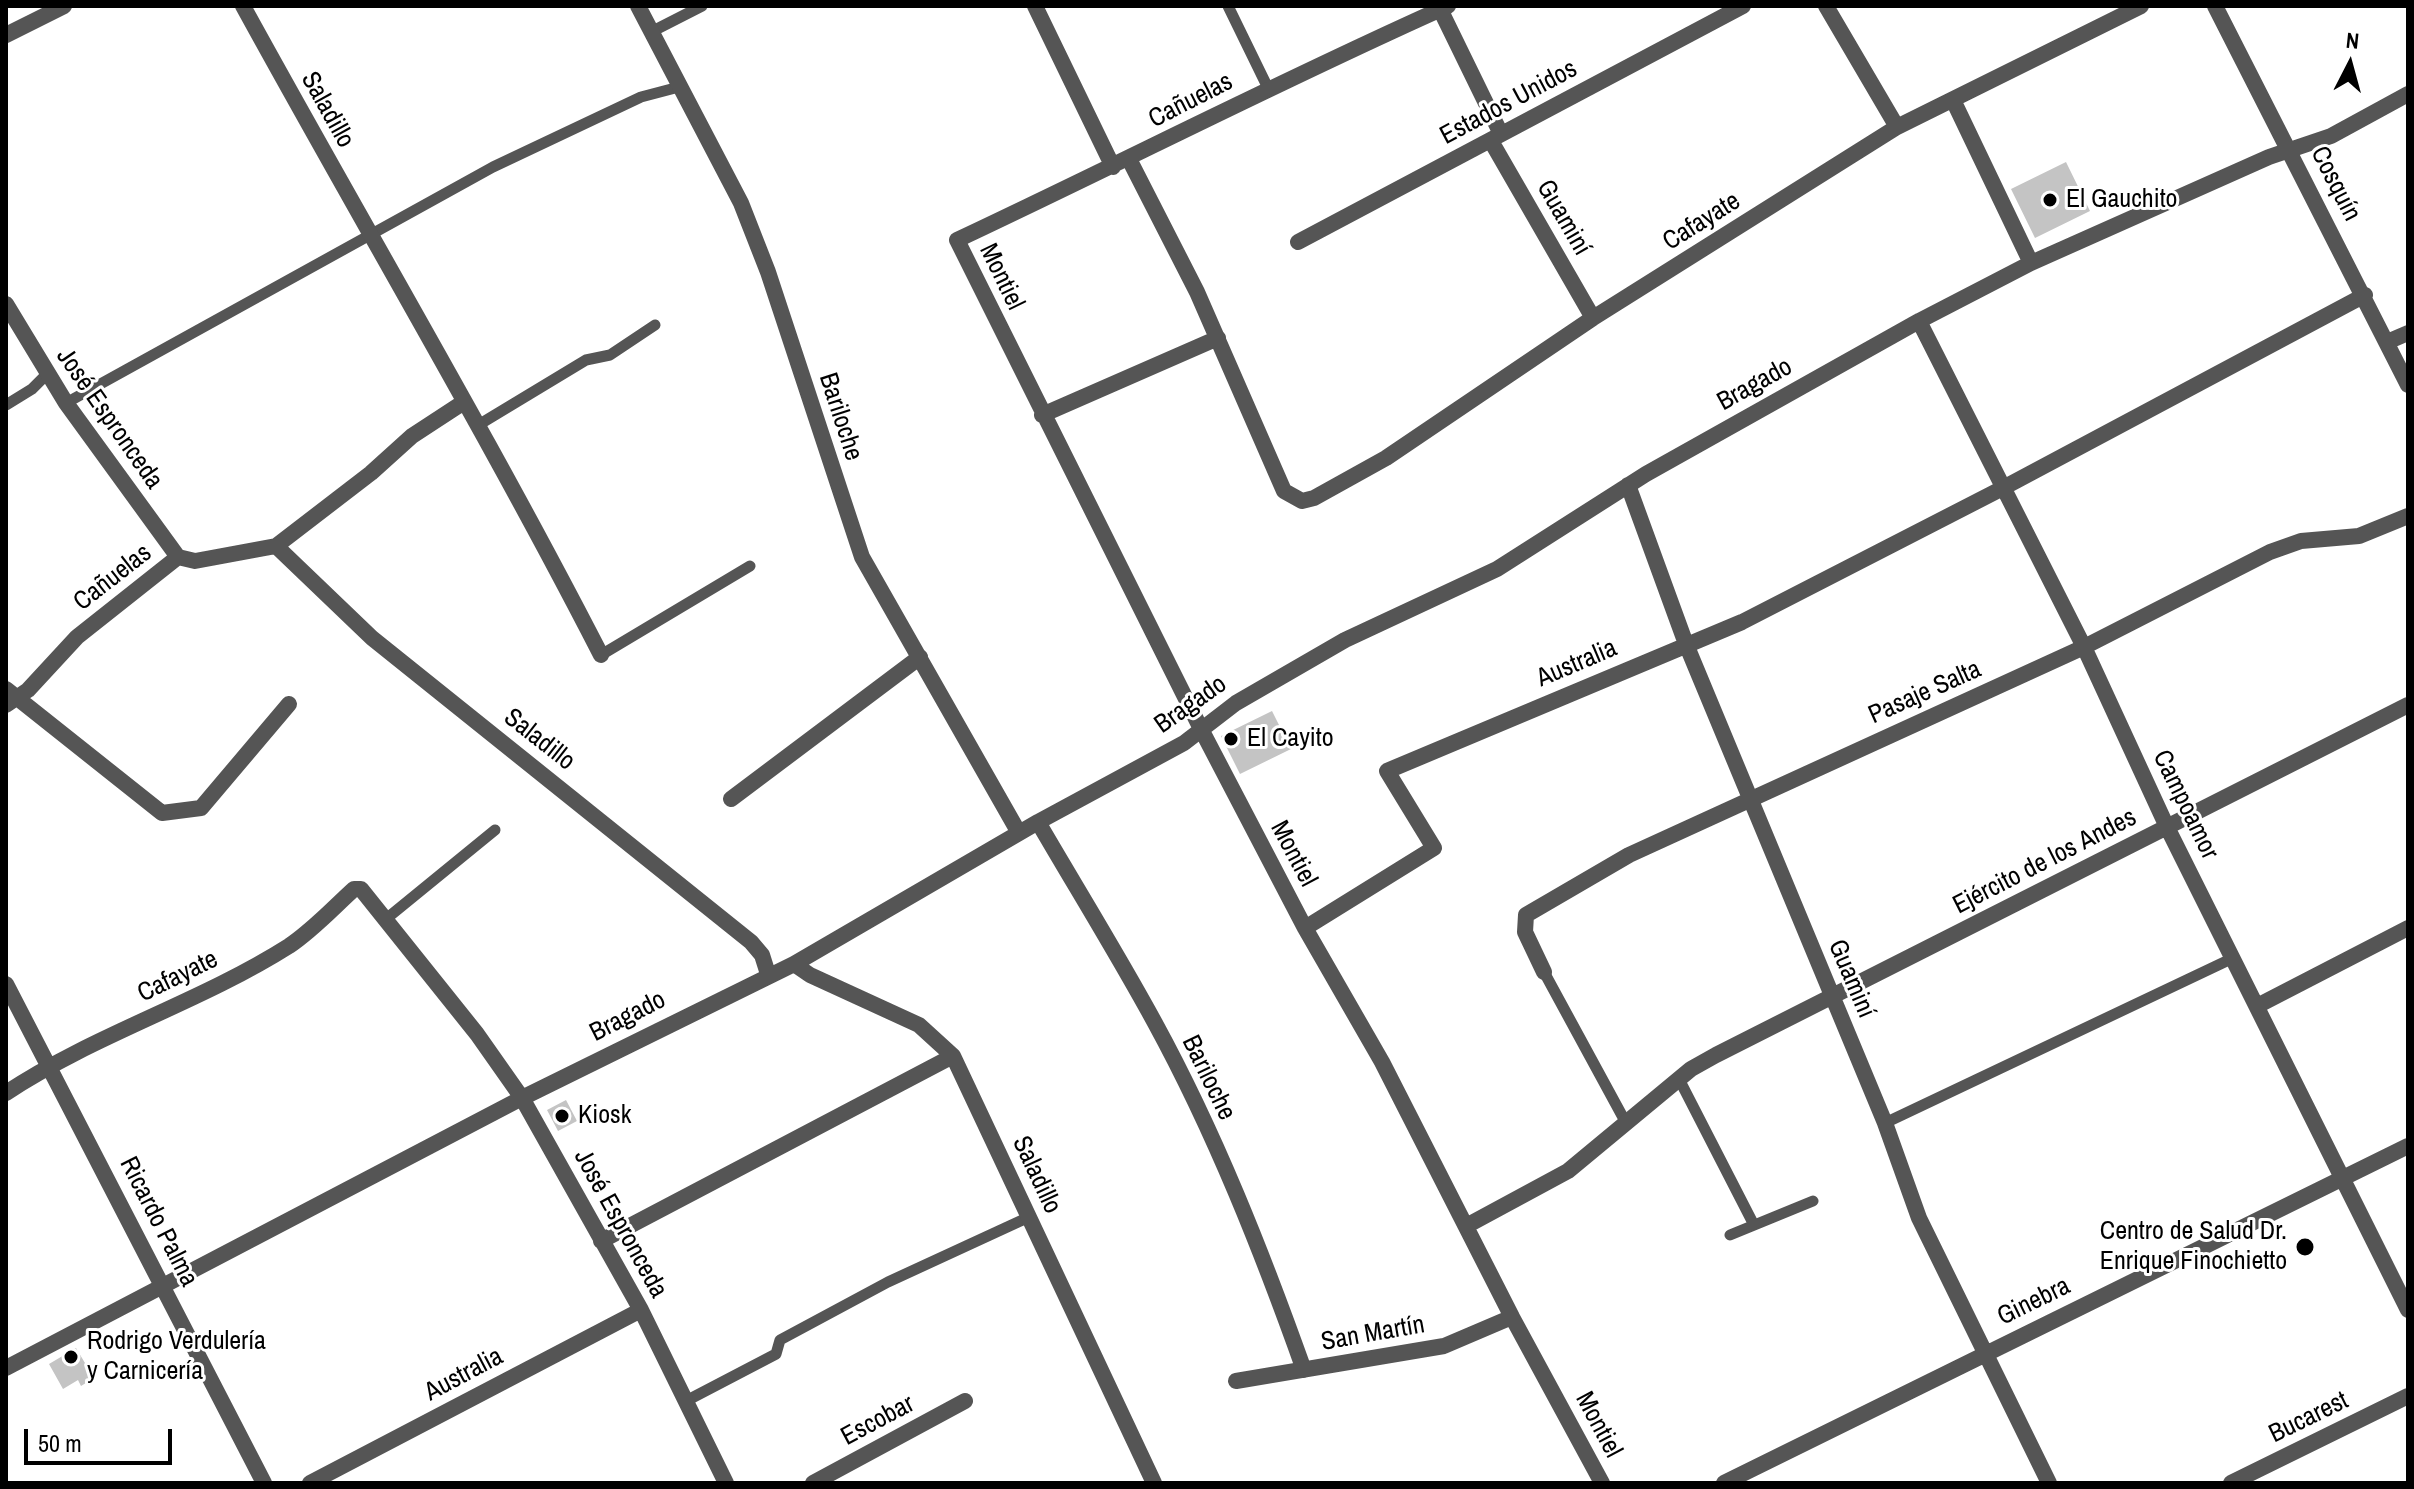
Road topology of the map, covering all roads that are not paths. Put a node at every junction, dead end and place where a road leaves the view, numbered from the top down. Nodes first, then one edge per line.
1 (64, 6) edge
2 (243, 6) edge
3 (638, 6) edge
4 (702, 6) edge
5 (1035, 6) edge
6 (1228, 6) edge
7 (1743, 6) edge
8 (1826, 6) edge
9 (2141, 6) edge
10 (2215, 6) edge
11 (1434, 9) edge
12 (651, 32) junction
13 (6, 35) edge
14 (679, 87) junction
15 (1268, 88) junction
16 (2408, 94) edge
17 (1953, 100) junction
18 (1897, 127) junction
19 (1496, 137) junction
20 (2291, 149) junction
21 (1129, 159) junction
22 (1113, 167) junction
23 (370, 237) junction
24 (957, 240) joint
25 (1298, 242) dead end
26 (2031, 263) junction
27 (2365, 295) junction
28 (6, 304) edge
29 (1593, 318) junction
30 (1919, 321) junction
31 (655, 325) dead end
32 (2408, 333) edge
33 (1218, 338) junction
34 (2387, 342) junction
35 (47, 374) junction
36 (2408, 385) edge
37 (464, 402) junction
38 (66, 403) junction
39 (6, 405) edge
40 (1042, 415) junction
41 (480, 424) junction
42 (1628, 485) junction
43 (2001, 489) junction
44 (2408, 516) edge
45 (276, 546) junction
46 (178, 557) junction
47 (750, 566) dead end
48 (1686, 644) junction
49 (2084, 647) junction
50 (601, 655) joint
51 (920, 657) junction
52 (10, 698) edge
53 (289, 704) dead end
54 (2408, 705) edge
55 (1201, 729) junction
56 (1750, 798) junction
57 (731, 799) dead end
58 (1038, 822) junction
59 (2167, 827) junction
60 (495, 830) dead end
61 (1019, 833) junction
62 (361, 889) joint
63 (386, 919) junction
64 (1305, 928) junction
65 (2408, 928) edge
66 (2233, 958) junction
67 (794, 964) junction
68 (1544, 972) joint
69 (768, 974) junction
70 (6, 984) edge
71 (1832, 997) junction
72 (2257, 1006) junction
73 (953, 1056) junction
74 (52, 1066) junction
75 (1679, 1079) junction
76 (6, 1093) edge
77 (522, 1098) junction
78 (1625, 1121) junction
79 (1885, 1123) junction
80 (2408, 1146) edge
81 (2342, 1178) junction
82 (1813, 1201) dead end
83 (1029, 1217) junction
84 (1468, 1225) junction
85 (1754, 1225) junction
86 (1730, 1235) dead end
87 (601, 1241) junction
88 (164, 1285) junction
89 (641, 1310) junction
90 (2408, 1310) edge
91 (1512, 1317) junction
92 (1985, 1353) junction
93 (6, 1368) edge
94 (1304, 1370) junction
95 (1236, 1381) dead end
96 (2408, 1396) edge
97 (686, 1401) junction
98 (965, 1401) dead end
99 (264, 1483) edge
100 (310, 1483) edge
101 (726, 1483) edge
102 (813, 1483) edge
103 (1154, 1483) edge
104 (1602, 1483) edge
105 (1724, 1483) edge
106 (2049, 1483) edge
107 (2231, 1483) edge

1 - 13 street
2 - 23 street, Saladillo
3 - 12 street, Bariloche
4 - 12 lane
5 - 22 street
6 - 15 lane
7 - 19 street, Estados Unidos
8 - 18 street
9 - 17 street, Cafayate
10 - 20 street, Cosquín
11 - 15 street, Cañuelas
11 - 19 street, Guaminí
12 - 14 street, Bariloche
14 - 23 lane
14 - 51 street, Bariloche
15 - 21 street, Cañuelas
16 - 20 street, Bragado
17 - 18 street, Cafayate
17 - 26 street
18 - 29 street, Cafayate
19 - 25 street, Estados Unidos
19 - 29 street, Guaminí
20 - 26 street, Bragado
20 - 27 street, Cosquín
21 - 22 street, Cañuelas
21 - 33 street
22 - 24 street, Cañuelas
23 - 37 street, Saladillo
23 - 38 lane
24 - 40 street, Montiel
26 - 30 street, Bragado
27 - 34 street, Cosquín
27 - 43 street, Australia
28 - 35 street, José Espronceda
29 - 33 street, Cafayate
30 - 42 street, Bragado
30 - 43 street, Campoamor
31 - 41 lane
32 - 34 street
33 - 40 street
34 - 36 street, Cosquín
35 - 38 street, José Espronceda
35 - 39 lane
37 - 41 street, Saladillo
37 - 45 street
38 - 46 street, José Espronceda
40 - 55 street, Montiel
41 - 50 street, Saladillo
42 - 48 street, Guaminí
42 - 55 street, Bragado
43 - 48 street, Australia
43 - 49 street, Campoamor
44 - 49 street, Pasaje Salta
45 - 46 street, Cañuelas
45 - 69 street, Saladillo
46 - 52 street, Cañuelas
47 - 50 lane
48 - 56 street, Guaminí
48 - 64 street, Australia
49 - 56 street, Pasaje Salta
49 - 59 street, Campoamor
51 - 57 street
51 - 61 street, Bariloche
52 - 53 street
54 - 59 street, Ejército de los Andes
55 - 58 street, Bragado
55 - 64 street, Montiel
56 - 68 street, Pasaje Salta
56 - 71 street, Guaminí
58 - 61 street, Bragado
58 - 94 street, Bariloche
59 - 66 street, Campoamor
59 - 71 street, Ejército de los Andes
60 - 63 lane
61 - 67 street, Bragado
62 - 63 street, José Espronceda
62 - 74 street, Cafayate
63 - 77 street, José Espronceda
64 - 84 street, Montiel
65 - 72 street
66 - 72 street, Campoamor
66 - 79 lane
67 - 69 street, Bragado
67 - 73 street, Saladillo
68 - 78 lane
69 - 77 street, Bragado
70 - 74 street, Ricardo Palma
71 - 75 street, Ejército de los Andes
71 - 79 street, Guaminí
72 - 81 street, Campoamor
73 - 83 street, Saladillo
73 - 87 street
74 - 76 street, Cafayate
74 - 88 street, Ricardo Palma
75 - 78 street, Ejército de los Andes
75 - 85 lane
77 - 87 street, José Espronceda
77 - 88 street, Bragado
78 - 84 street, Ejército de los Andes
79 - 92 street, Guaminí
80 - 81 street, Ginebra
81 - 90 street, Campoamor
81 - 92 street, Ginebra
82 - 85 lane
83 - 97 lane
83 - 103 street, Saladillo
84 - 91 street, Montiel
85 - 86 lane
87 - 89 street, José Espronceda
88 - 93 street, Bragado
88 - 99 street, Ricardo Palma
89 - 97 street, José Espronceda
89 - 100 street, Australia
91 - 94 street, San Martín
91 - 104 street, Montiel
92 - 105 street, Ginebra
92 - 106 street, Guaminí
94 - 95 street, San Martín
96 - 107 street, Bucarest
97 - 101 street, José Espronceda
98 - 102 street, Escobar

